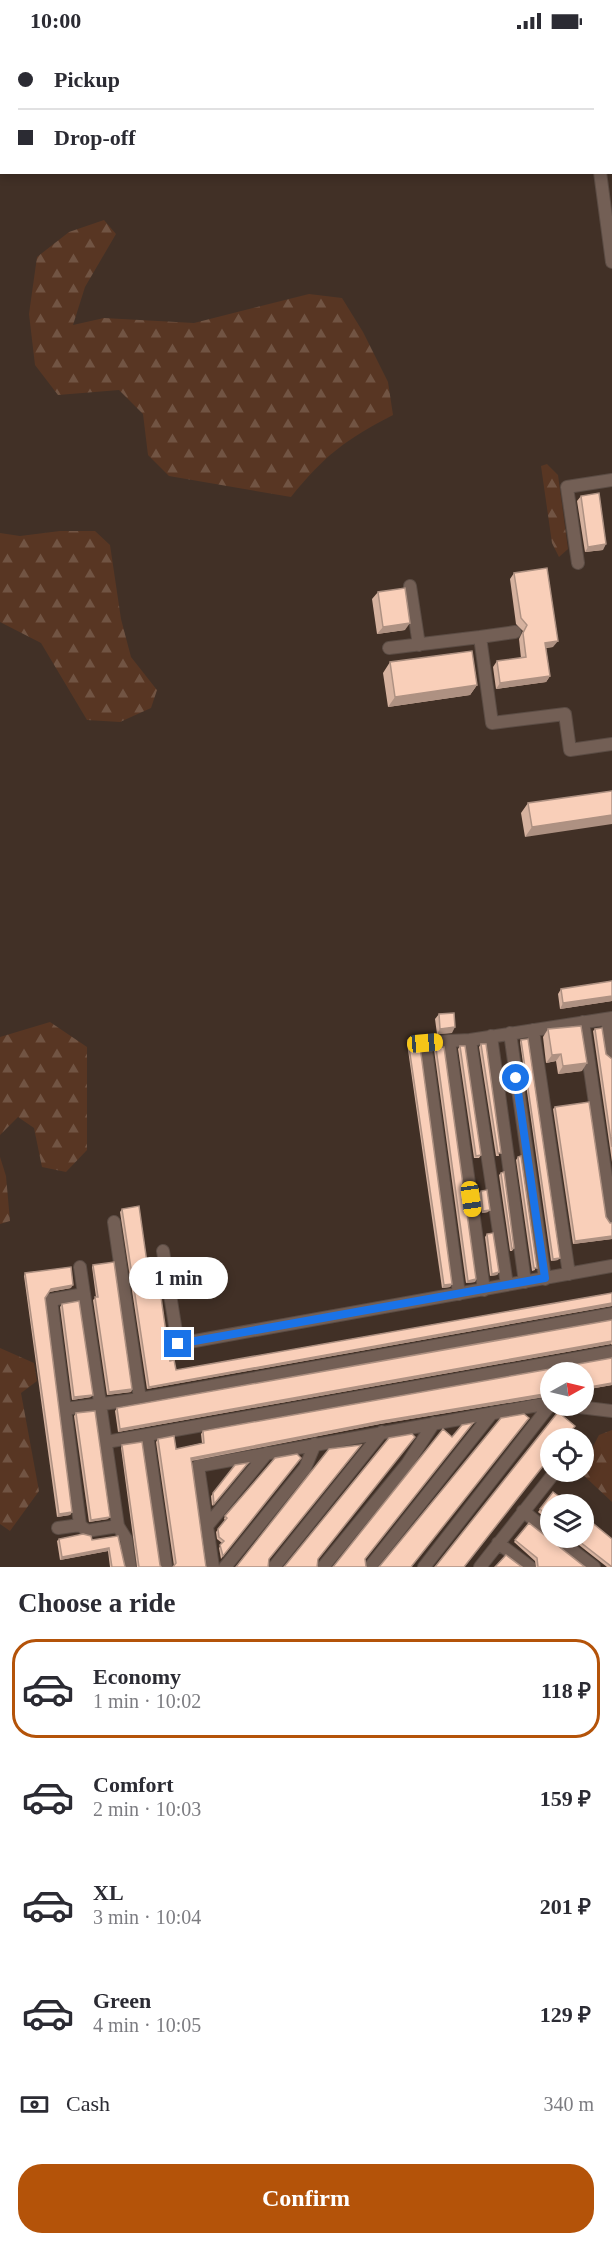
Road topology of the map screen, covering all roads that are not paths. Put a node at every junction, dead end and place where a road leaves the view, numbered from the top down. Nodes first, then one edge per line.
1 (600, 174) edge
2 (612, 262) edge
3 (612, 480) edge
4 (578, 563) dead end
5 (410, 586) dead end
6 (515, 632) dead end
7 (480, 637) junction
8 (418, 645) junction
9 (388, 648) dead end
10 (612, 744) edge
11 (609, 1018) edge
12 (582, 1022) junction
13 (533, 1030) junction
14 (510, 1033) junction
15 (491, 1036) junction
16 (470, 1040) junction
17 (449, 1041) junction
18 (612, 1055) edge
19 (612, 1218) edge
20 (114, 1222) dead end
21 (164, 1251) dead end
22 (612, 1266) edge
23 (80, 1267) dead end
24 (569, 1274) junction
25 (545, 1278) junction
26 (525, 1282) junction
27 (507, 1285) junction
28 (484, 1290) junction
29 (84, 1294) junction
30 (459, 1294) junction
31 (612, 1314) edge
32 (612, 1352) edge
33 (140, 1399) junction
34 (101, 1404) junction
35 (540, 1406) edge
36 (65, 1409) junction
37 (594, 1409) edge
38 (612, 1411) edge
39 (492, 1413) junction
40 (541, 1416) edge
41 (434, 1423) junction
42 (382, 1432) junction
43 (147, 1435) junction
44 (106, 1442) junction
45 (315, 1444) junction
46 (267, 1453) junction
47 (547, 1482) edge
48 (523, 1511) junction
49 (80, 1525) junction
50 (540, 1525) edge
51 (118, 1526) junction
52 (207, 1526) junction
53 (58, 1528) dead end
54 (498, 1543) junction
55 (569, 1548) edge
56 (130, 1567) edge
57 (166, 1567) edge
58 (213, 1567) edge
59 (225, 1567) edge
60 (274, 1567) edge
61 (323, 1567) edge
62 (370, 1567) edge
63 (424, 1567) edge
64 (480, 1567) edge
65 (530, 1567) edge
66 (594, 1567) edge

1 - 2 street
3 - 4 street
5 - 8 street
6 - 7 street
7 - 8 street
7 - 10 street
8 - 9 street
11 - 12 street
11 - 18 street
12 - 13 street
12 - 19 street
13 - 14 street
13 - 24 street
14 - 15 street
14 - 25 street
15 - 16 street
15 - 26 street
16 - 17 street
16 - 27 street
17 - 28 street
17 - 30 street
20 - 33 street
21 - 30 street
22 - 24 street
23 - 29 street
24 - 25 street
25 - 26 street
26 - 27 street
27 - 28 street
28 - 30 street
29 - 34 street
29 - 36 street
31 - 33 street
32 - 43 street
33 - 34 street
34 - 36 street
34 - 44 street
35 - 39 street
36 - 49 street
37 - 38 street
39 - 41 street
39 - 62 street
40 - 63 street
41 - 42 street
41 - 61 street
42 - 45 street
42 - 60 street
43 - 44 street
43 - 57 street
44 - 51 street
45 - 46 street
45 - 59 street
46 - 52 street
46 - 52 street
47 - 48 street
48 - 50 street
48 - 54 street
49 - 51 street
49 - 53 street
51 - 56 street
52 - 58 street
54 - 64 street
54 - 65 street
55 - 66 street

